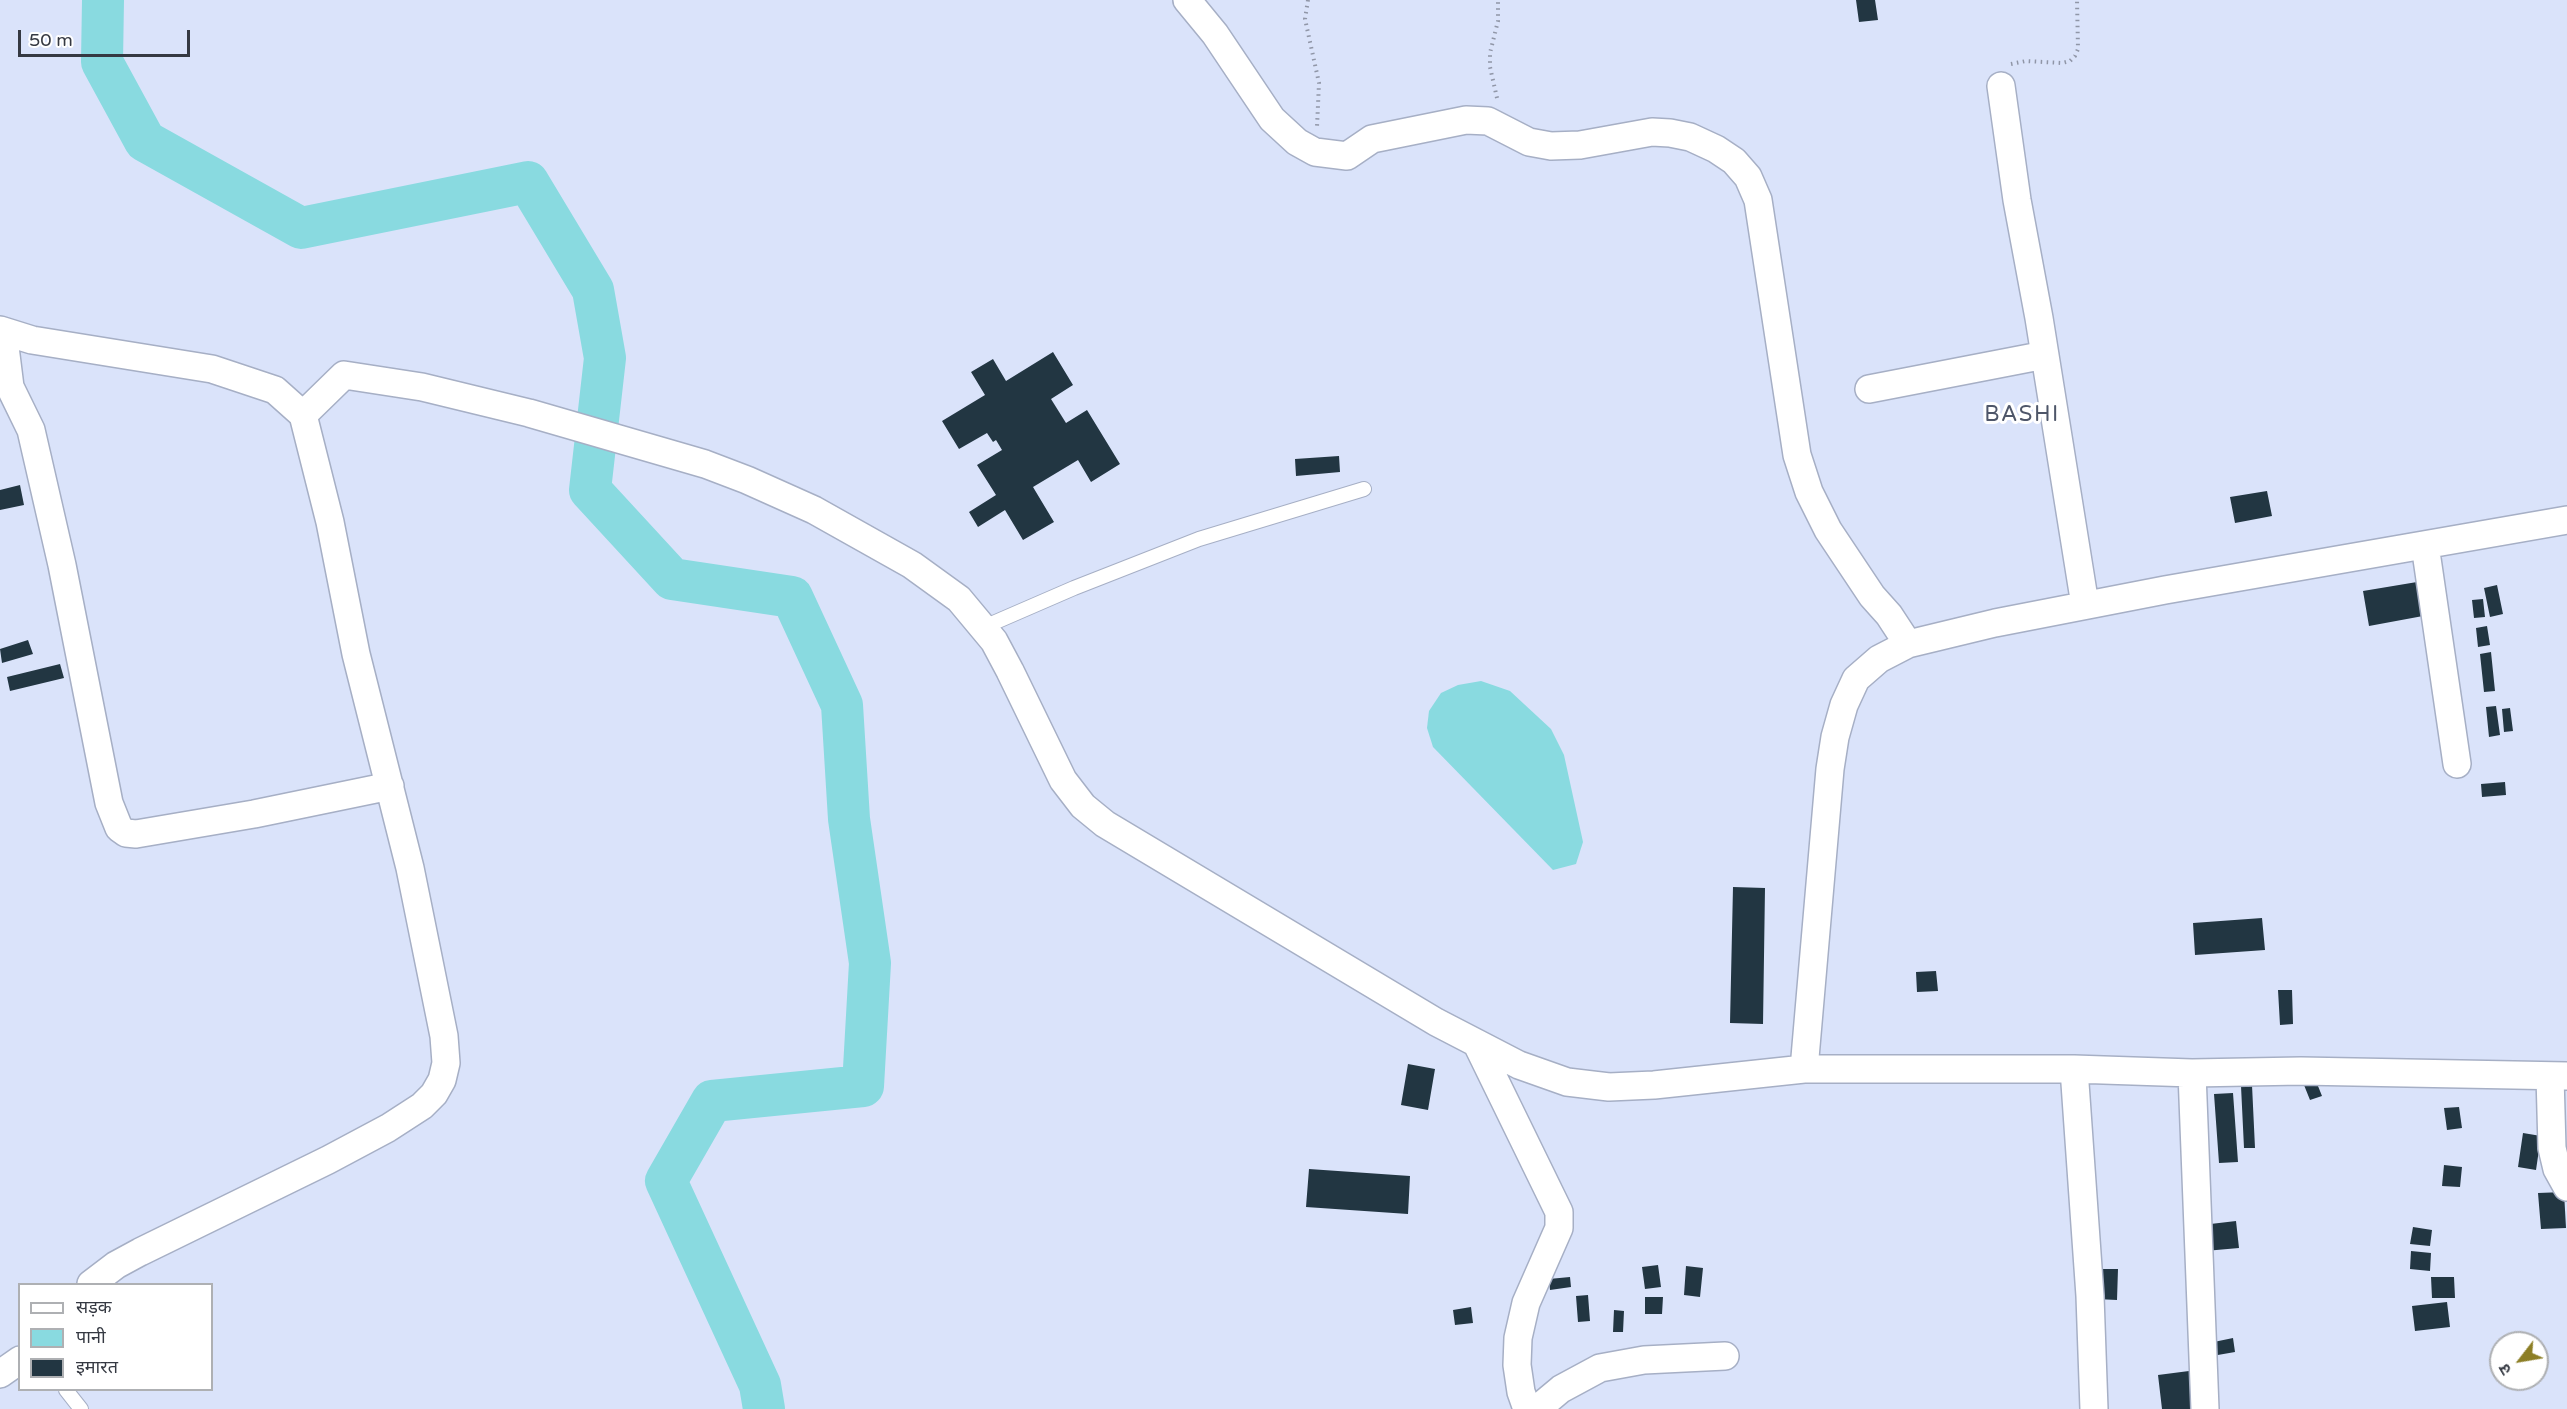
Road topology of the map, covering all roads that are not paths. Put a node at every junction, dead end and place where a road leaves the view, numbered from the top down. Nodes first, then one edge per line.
1 (1187, 0) edge
2 (2001, 86) road end
3 (1, 330) edge
4 (2045, 355) junction
5 (1869, 389) dead end
6 (303, 415) junction
7 (1364, 489) dead end
8 (2567, 520) edge
9 (2425, 545) junction
10 (2085, 605) junction
11 (984, 627) junction
12 (1908, 644) junction
13 (2457, 764) dead end
14 (390, 786) junction
15 (1478, 1044) junction
16 (1804, 1069) junction
17 (2074, 1069) junction
18 (2192, 1073) junction
19 (2559, 1076) edge
20 (2567, 1187) edge
21 (92, 1283) edge
22 (1725, 1356) dead end
23 (18, 1361) edge
24 (0, 1374) edge
25 (68, 1391) edge
26 (81, 1409) edge
27 (1527, 1409) edge
28 (1537, 1409) edge
29 (2094, 1409) edge
30 (2205, 1409) edge

1 - 12 street
2 - 4 street
3 - 6 street
3 - 14 street
4 - 5 street
4 - 10 street
6 - 11 street
6 - 14 street
7 - 11 lane
8 - 9 street
9 - 10 street
9 - 13 street
10 - 12 street
11 - 15 street
12 - 16 street
14 - 21 street
15 - 16 street
15 - 27 street
16 - 17 street
17 - 18 street
17 - 29 street
18 - 19 street
18 - 30 street
19 - 20 street
22 - 28 street
23 - 24 street
25 - 26 lane

